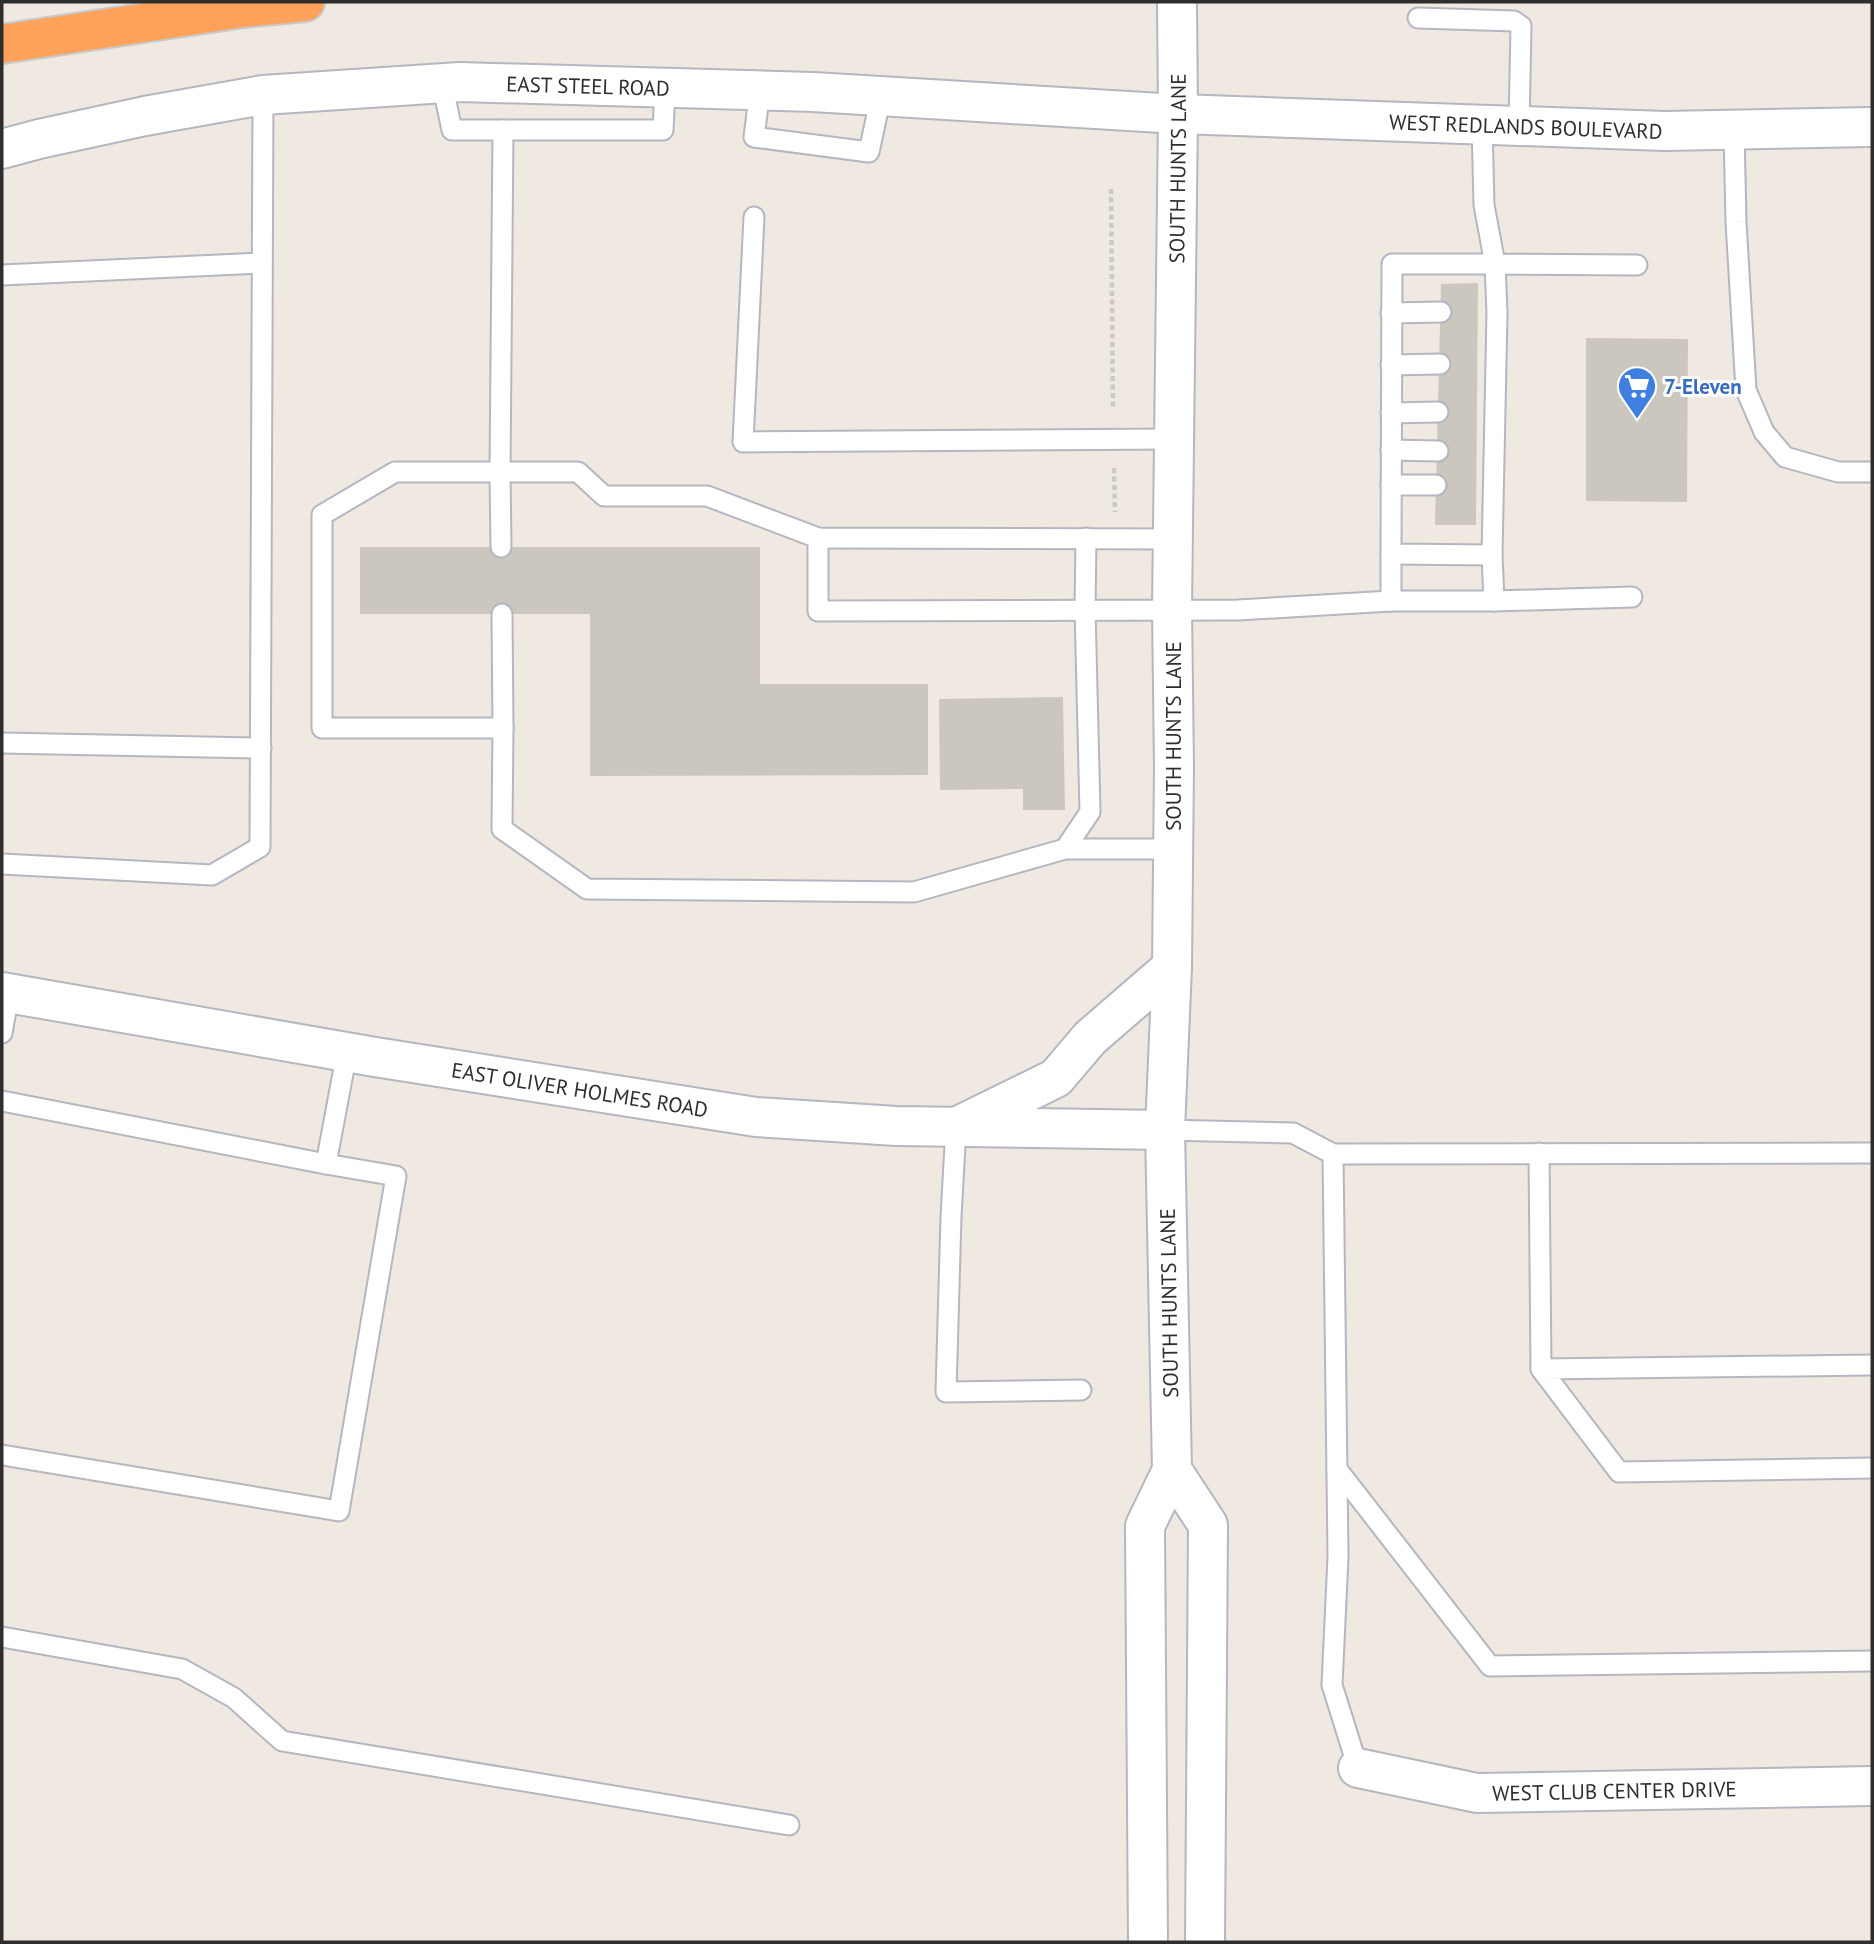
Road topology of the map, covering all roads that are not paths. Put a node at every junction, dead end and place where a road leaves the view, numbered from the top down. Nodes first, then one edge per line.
1 (305, 2) edge
2 (1177, 2) edge
3 (1418, 18) dead end
4 (2, 44) edge
5 (442, 83) junction
6 (665, 88) junction
7 (760, 90) junction
8 (263, 95) junction
9 (881, 96) junction
10 (1178, 114) junction
11 (1501, 125) junction
12 (1872, 127) edge
13 (502, 130) junction
14 (1734, 131) junction
15 (2, 149) edge
16 (754, 217) dead end
17 (262, 263) junction
18 (1495, 264) junction
19 (1637, 265) dead end
20 (2, 275) edge
21 (1441, 312) dead end
22 (1391, 313) junction
23 (1440, 364) dead end
24 (1391, 365) junction
25 (1438, 412) dead end
26 (1391, 413) junction
27 (1174, 439) junction
28 (1391, 450) junction
29 (1438, 451) dead end
30 (500, 472) junction
31 (1872, 472) edge
32 (1391, 485) junction
33 (1437, 485) dead end
34 (818, 538) junction
35 (1086, 538) junction
36 (1172, 539) junction
37 (501, 547) dead end
38 (1391, 554) junction
39 (1493, 555) junction
40 (1632, 597) dead end
41 (1391, 601) junction
42 (1494, 601) junction
43 (1085, 609) junction
44 (1172, 609) junction
45 (502, 614) dead end
46 (503, 728) junction
47 (2, 743) edge
48 (261, 748) junction
49 (1065, 849) junction
50 (1174, 849) junction
51 (2, 864) edge
52 (1172, 967) junction
53 (5, 993) edge
54 (2, 1033) edge
55 (347, 1052) junction
56 (2, 1101) edge
57 (956, 1127) junction
58 (1165, 1130) junction
59 (1539, 1153) junction
60 (1872, 1153) edge
61 (1333, 1154) junction
62 (327, 1164) junction
63 (1872, 1366) edge
64 (1541, 1369) junction
65 (1081, 1390) dead end
66 (2, 1455) edge
67 (1872, 1468) edge
68 (1337, 1469) junction
69 (1172, 1470) junction
70 (2, 1637) edge
71 (1872, 1661) edge
72 (1358, 1768) joint
73 (1872, 1786) edge
74 (789, 1825) dead end
75 (1149, 1942) edge
76 (1205, 1942) edge

1 - 4 highway
2 - 10 main road, SOUTH HUNTS LANE
3 - 11 lane
5 - 6 main road, EAST STEEL ROAD
5 - 8 main road, EAST STEEL ROAD
5 - 13 lane
6 - 7 main road, EAST STEEL ROAD
6 - 13 lane
7 - 9 main road, EAST STEEL ROAD
7 - 9 lane
8 - 15 main road, EAST STEEL ROAD
8 - 17 lane
9 - 10 main road, EAST STEEL ROAD
10 - 11 main road, WEST REDLANDS BOULEVARD
10 - 27 main road, SOUTH HUNTS LANE
11 - 14 main road, WEST REDLANDS BOULEVARD
11 - 18 lane
12 - 14 main road, WEST REDLANDS BOULEVARD
13 - 30 lane
14 - 31 lane
16 - 27 lane
17 - 20 lane
17 - 48 lane
18 - 19 lane
18 - 22 lane
18 - 39 lane
21 - 22 lane
22 - 24 lane
23 - 24 lane
24 - 26 lane
25 - 26 lane
26 - 28 lane
27 - 36 main road, SOUTH HUNTS LANE
28 - 29 lane
28 - 32 lane
30 - 34 lane
30 - 37 lane
30 - 46 lane
32 - 33 lane
32 - 38 lane
34 - 35 lane
34 - 43 lane
35 - 36 lane
35 - 43 lane
36 - 44 main road, SOUTH HUNTS LANE
38 - 39 lane
38 - 41 lane
39 - 42 lane
40 - 42 lane
41 - 42 lane
41 - 44 lane
43 - 44 lane
43 - 49 lane
44 - 50 main road, SOUTH HUNTS LANE
45 - 46 lane
46 - 49 lane
47 - 48 lane
48 - 51 lane
49 - 50 lane
50 - 52 main road, SOUTH HUNTS LANE
52 - 57 main road
52 - 58 main road, SOUTH HUNTS LANE
53 - 54 lane
53 - 55 main road, EAST OLIVER HOLMES ROAD
55 - 57 main road, EAST OLIVER HOLMES ROAD
55 - 62 lane
56 - 62 lane
57 - 58 main road, EAST OLIVER HOLMES ROAD
57 - 65 lane
58 - 61 lane
58 - 69 main road, SOUTH HUNTS LANE
59 - 60 lane
59 - 61 lane
59 - 64 lane
61 - 68 lane
62 - 66 lane
63 - 64 lane
64 - 67 lane
68 - 71 lane
68 - 72 lane
69 - 75 main road, SOUTH HUNTS LANE
69 - 76 main road
70 - 74 lane
72 - 73 main road, WEST CLUB CENTER DRIVE

